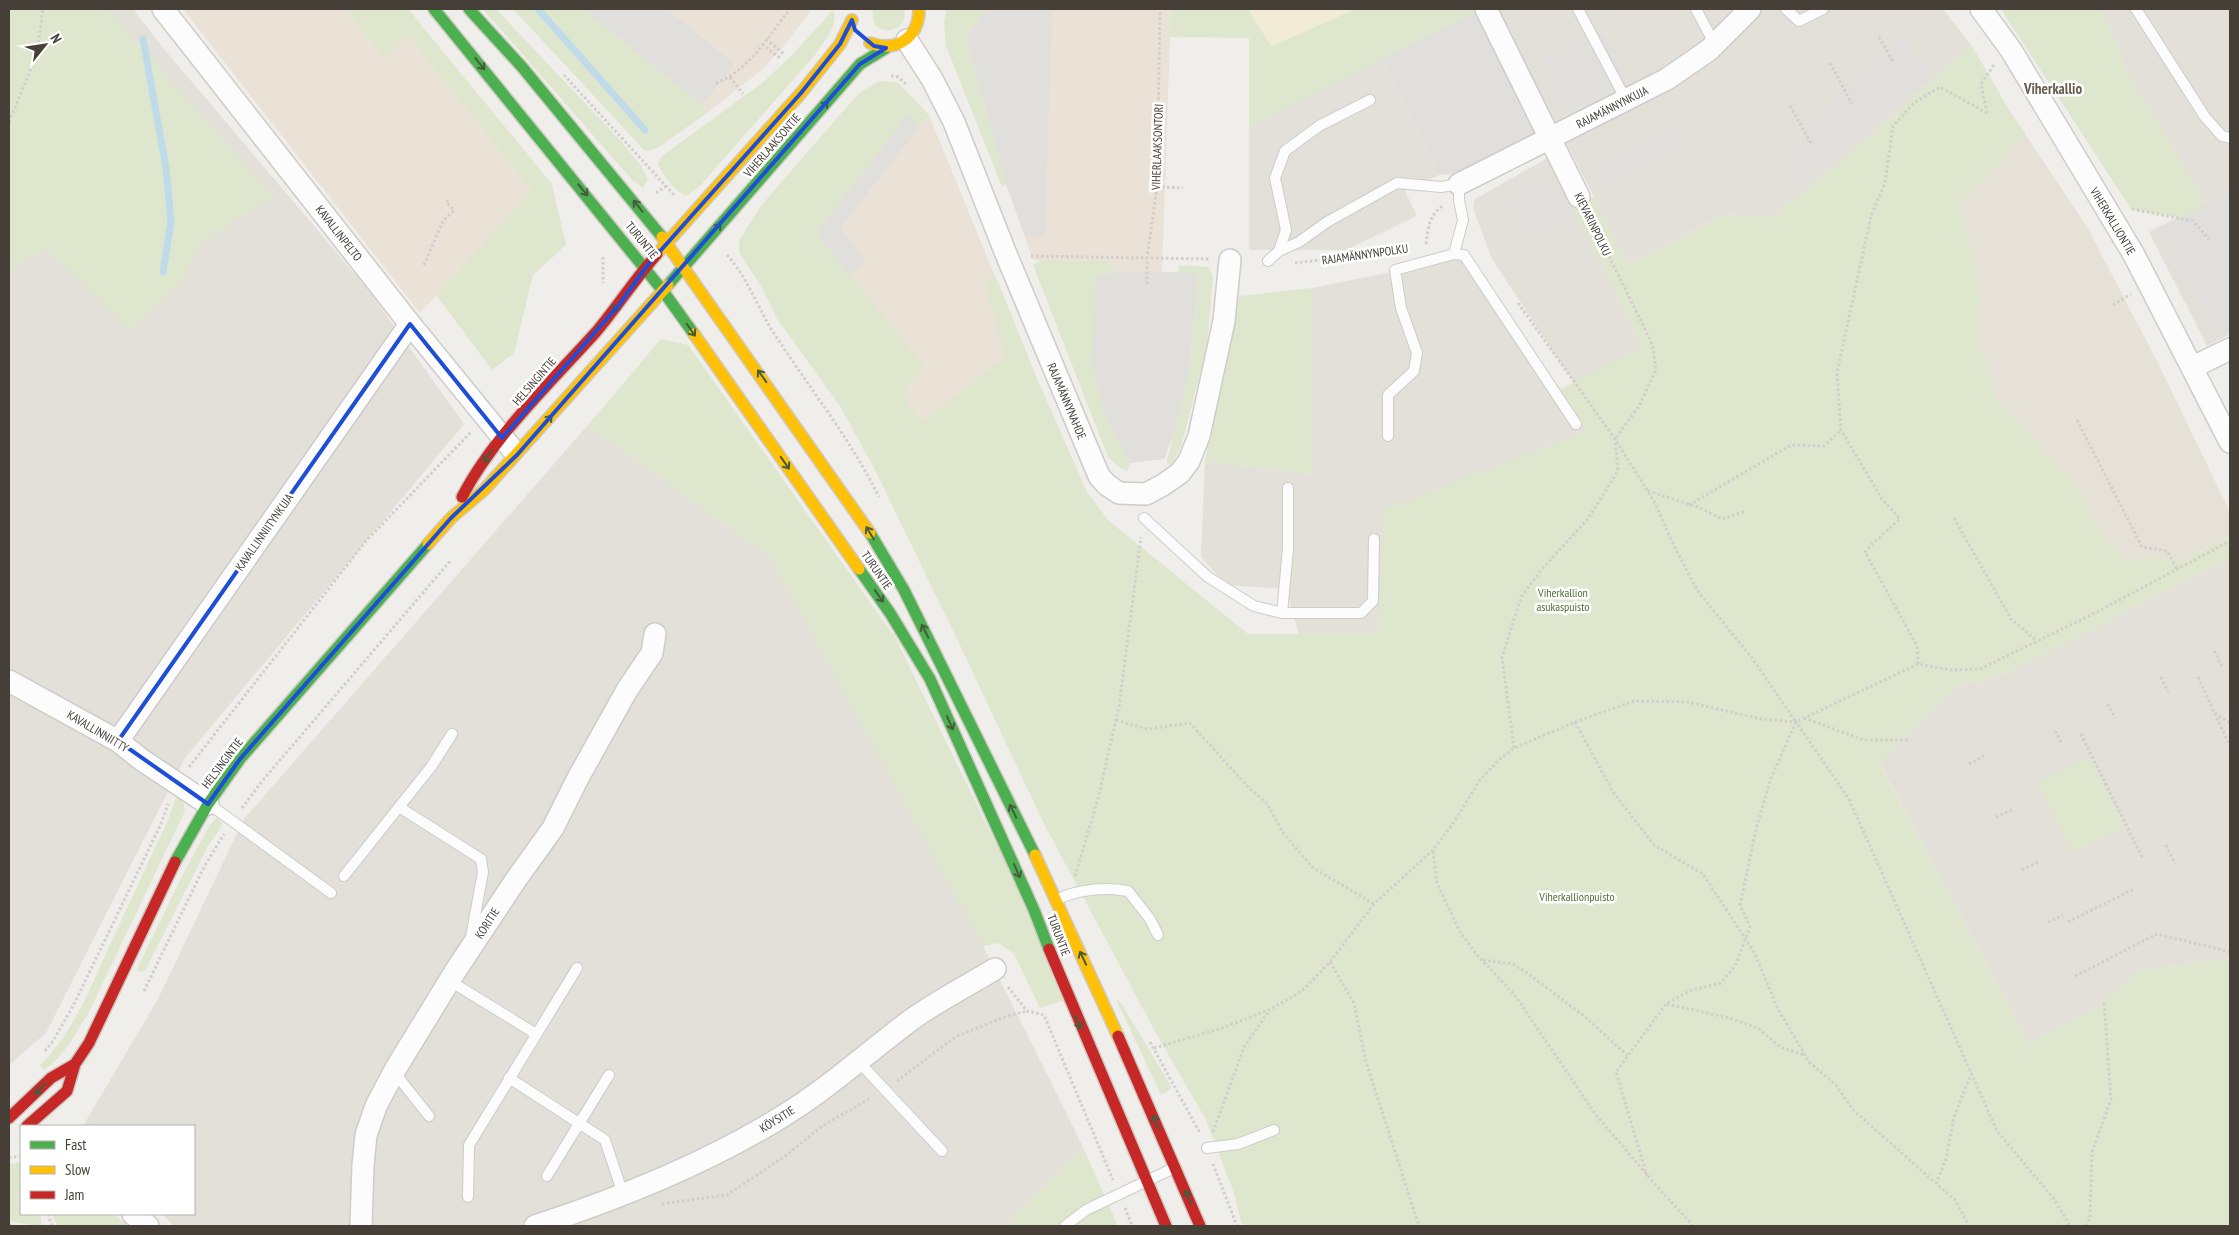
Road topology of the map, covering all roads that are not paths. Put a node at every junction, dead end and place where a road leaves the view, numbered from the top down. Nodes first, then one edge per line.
1 (163, 9) edge
2 (434, 9) edge
3 (469, 9) edge
4 (919, 9) edge
5 (1486, 9) edge
6 (1578, 9) edge
7 (1696, 9) edge
8 (1750, 9) edge
9 (1786, 9) edge
10 (1823, 9) edge
11 (1981, 9) edge
12 (2136, 9) edge
13 (852, 14) edge
14 (908, 40) junction
15 (1714, 45) junction
16 (886, 48) junction
17 (1370, 100) dead end
18 (1626, 100) junction
19 (1550, 138) junction
20 (2230, 138) edge
21 (1459, 192) junction
22 (1580, 197) road end
23 (668, 244) junction
24 (1279, 251) junction
25 (1454, 254) junction
26 (1230, 260) dead end
27 (1268, 261) road end
28 (684, 266) junction
29 (646, 267) junction
30 (663, 291) junction
31 (410, 324) junction
32 (2230, 349) edge
33 (2193, 367) junction
34 (1576, 424) dead end
35 (1388, 436) dead end
36 (502, 438) junction
37 (2230, 442) edge
38 (517, 455) junction
39 (1288, 488) dead end
40 (452, 518) junction
41 (1144, 518) road end
42 (1374, 540) dead end
43 (1282, 613) junction
44 (655, 634) dead end
45 (9, 681) edge
46 (452, 734) dead end
47 (118, 741) junction
48 (208, 804) junction
49 (399, 807) junction
50 (344, 876) dead end
51 (331, 893) dead end
52 (1045, 905) junction
53 (1158, 935) dead end
54 (468, 952) junction
55 (577, 968) dead end
56 (995, 969) road end
57 (450, 982) junction
58 (536, 1034) junction
59 (859, 1062) junction
60 (75, 1064) junction
61 (394, 1072) junction
62 (609, 1075) dead end
63 (510, 1078) junction
64 (429, 1116) dead end
65 (580, 1124) junction
66 (18, 1125) edge
67 (1274, 1130) dead end
68 (1207, 1148) road end
69 (942, 1151) dead end
70 (1175, 1167) junction
71 (547, 1176) dead end
72 (1146, 1181) junction
73 (623, 1194) junction
74 (468, 1197) dead end
75 (135, 1215) edge
76 (148, 1226) edge
77 (361, 1226) edge
78 (535, 1226) edge
79 (1065, 1226) edge
80 (1166, 1226) edge
81 (1200, 1226) edge

1 - 31 street, KAVALLINPELTO
2 -> 29 main road, TURUNTIE
23 -> 3 main road, TURUNTIE
4 - 14 main road
5 - 19 street, KIEVARINPOLKU
6 - 18 lane
7 - 15 lane
8 - 15 street, RAJAMÄNNYNKUJA
9 - 10 lane
11 - 33 street, VIHERKALLIONTIE
12 - 20 lane
13 - 16 main road
13 - 23 main road, VIHERLAAKSONTIE
14 - 16 main road, VIHERLAAKSONTIE
14 - 26 street, RAJAMÄNNYNAHDE
15 - 18 street, RAJAMÄNNYNKUJA
28 -> 16 main road, VIHERLAAKSONTIE
17 - 24 lane
18 - 19 street, RAJAMÄNNYNKUJA
19 - 21 street, RAJAMÄNNYNKUJA
19 - 22 street, KIEVARINPOLKU
21 - 24 lane
21 - 25 lane
23 - 28 main road, TURUNTIE
23 - 29 main road, VIHERLAAKSONTIE
24 - 27 lane
25 - 34 lane
25 - 35 lane
28 - 30 main road, VIHERLAAKSONTIE
52 -> 28 main road, TURUNTIE
29 - 30 main road, TURUNTIE
29 -> 36 main road, HELSINGINTIE
38 -> 30 main road, HELSINGINTIE
30 -> 52 main road, TURUNTIE
31 - 36 street, KAVALLINPELTO
31 - 47 street, KAVALLINNIITYNKUJA
32 - 33 street
33 - 37 street, VIHERKALLIONTIE
36 - 38 street, KAVALLINPELTO
36 -> 40 main road, HELSINGINTIE
38 - 40 main road, HELSINGINTIE
39 - 43 lane
40 - 48 main road, HELSINGINTIE
41 - 43 lane
42 - 43 lane
44 - 54 street, KORITIE
45 - 47 street, KAVALLINNIITTY
46 - 49 lane
47 - 48 street, KAVALLINNIITTY
48 - 51 lane
48 - 60 main road, HELSINGINTIE
49 - 50 lane
49 - 54 lane
52 - 53 lane
70 -> 52 main road, TURUNTIE
52 -> 72 main road, TURUNTIE
54 - 57 street, KORITIE
55 - 58 lane
56 - 59 street, KÖYSITIE
57 - 58 lane
57 - 61 street, KORITIE
58 - 63 lane
59 - 69 lane
59 - 73 street, KÖYSITIE
60 -> 66 main road, HELSINGINTIE
60 - 66 main road, HELSINGINTIE
61 - 64 lane
61 - 77 street, KORITIE
62 - 65 lane
63 - 65 lane
63 - 74 lane
65 - 71 lane
65 - 73 lane
67 - 68 lane
70 - 72 lane
81 -> 70 main road, TURUNTIE
72 - 79 lane
72 - 80 main road, TURUNTIE
73 - 78 street, KÖYSITIE
75 - 76 street

